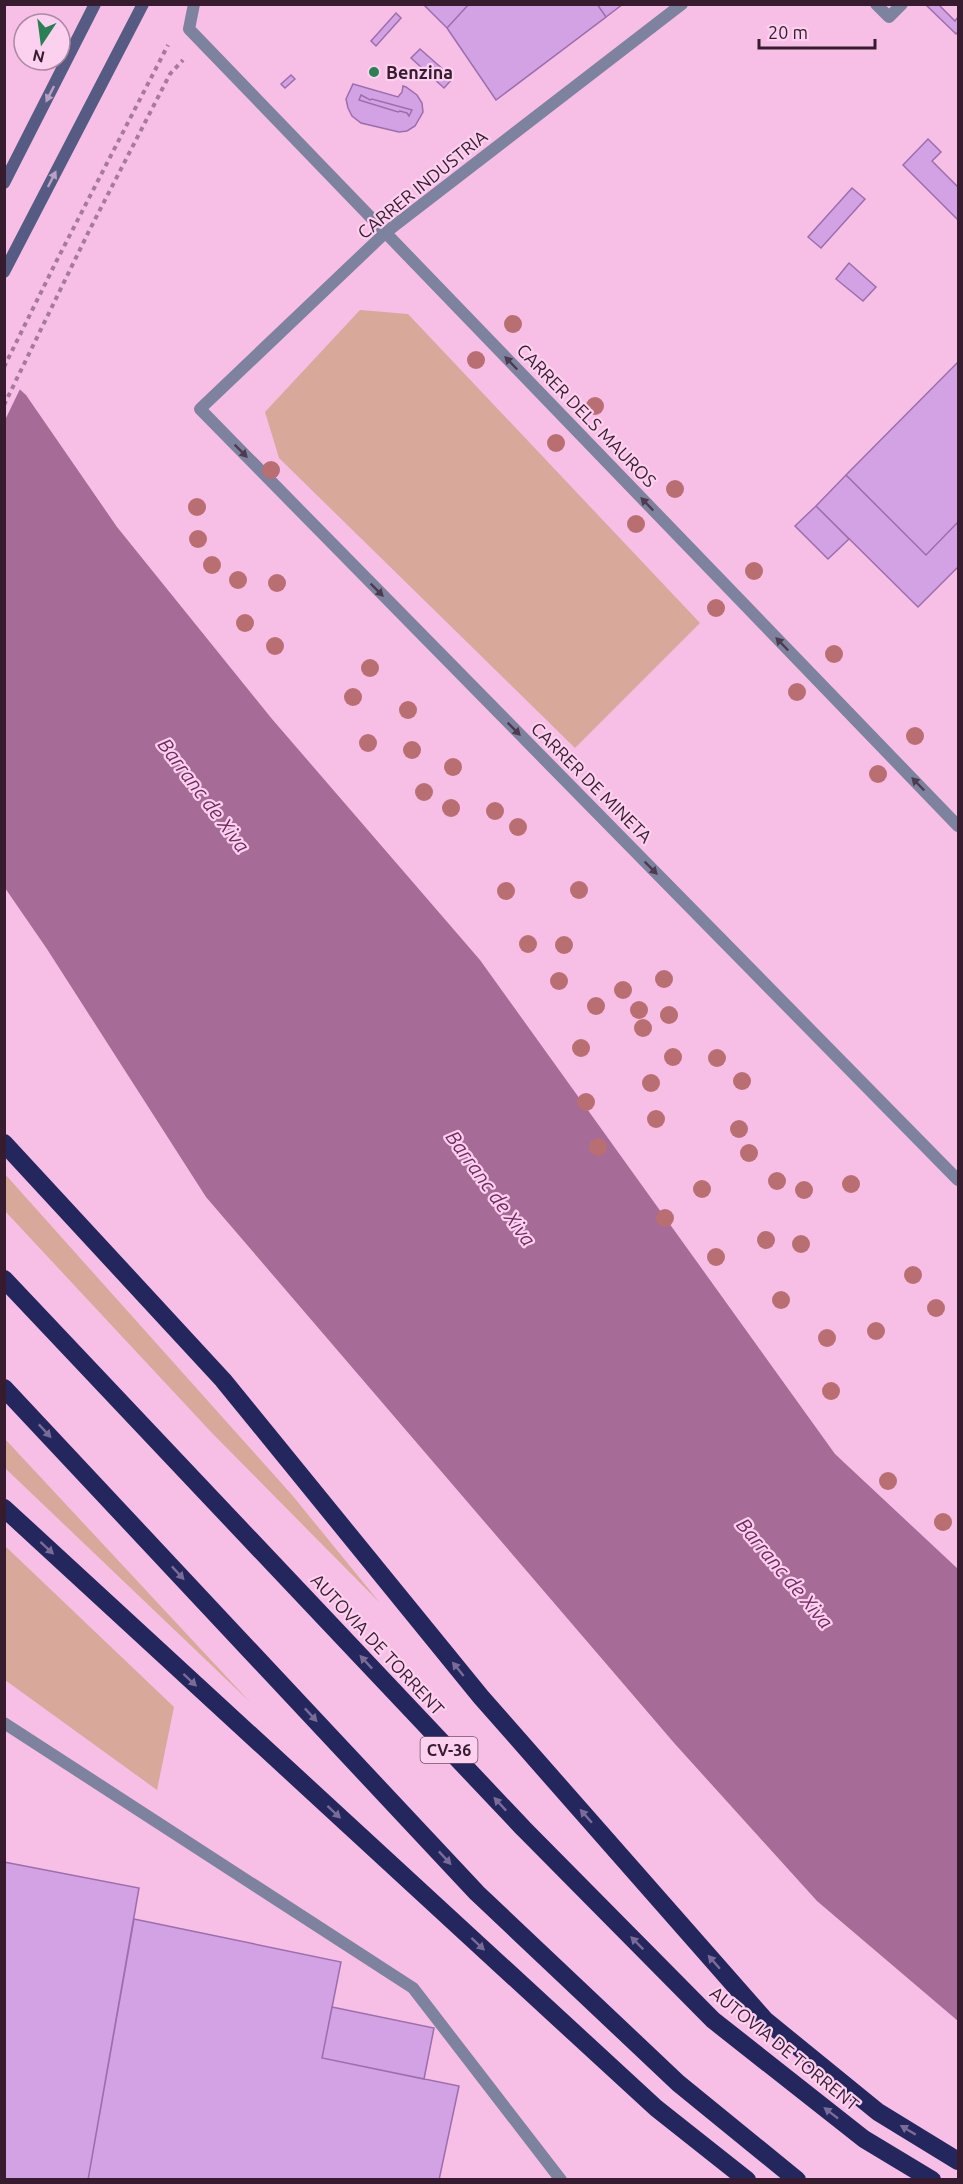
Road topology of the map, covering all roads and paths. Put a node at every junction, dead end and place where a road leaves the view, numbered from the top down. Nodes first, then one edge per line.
1 (95, 4) edge
2 (143, 4) edge
3 (194, 4) edge
4 (682, 4) edge
5 (876, 4) edge
6 (902, 4) edge
7 (189, 29) junction
8 (206, 47) junction
9 (4, 183) edge
10 (385, 233) junction
11 (4, 272) edge
12 (4, 367) edge
13 (4, 405) edge
14 (200, 409) joint
15 (958, 826) edge
16 (4, 1143) edge
17 (958, 1180) edge
18 (4, 1279) edge
19 (4, 1388) edge
20 (4, 1508) edge
21 (4, 1724) edge
22 (958, 2161) edge
23 (561, 2180) edge
24 (747, 2180) edge
25 (797, 2180) edge
26 (932, 2180) edge

1 -> 9 main road
11 -> 2 main road
3 - 7 street
4 - 10 street, CARRER INDUSTRIA
5 - 6 street
7 - 8 street, CARRER DELS MAUROS
7 - 12 path
8 - 10 street, CARRER DELS MAUROS
8 - 13 path
10 - 14 street, CARRER INDUSTRIA
15 -> 10 street, CARRER DELS MAUROS
14 -> 17 street, CARRER DE MINETA
22 -> 16 highway
26 -> 18 highway, AUTOVIA DE TORRENT / CV-36
19 -> 25 highway
20 -> 24 highway
21 - 23 street

